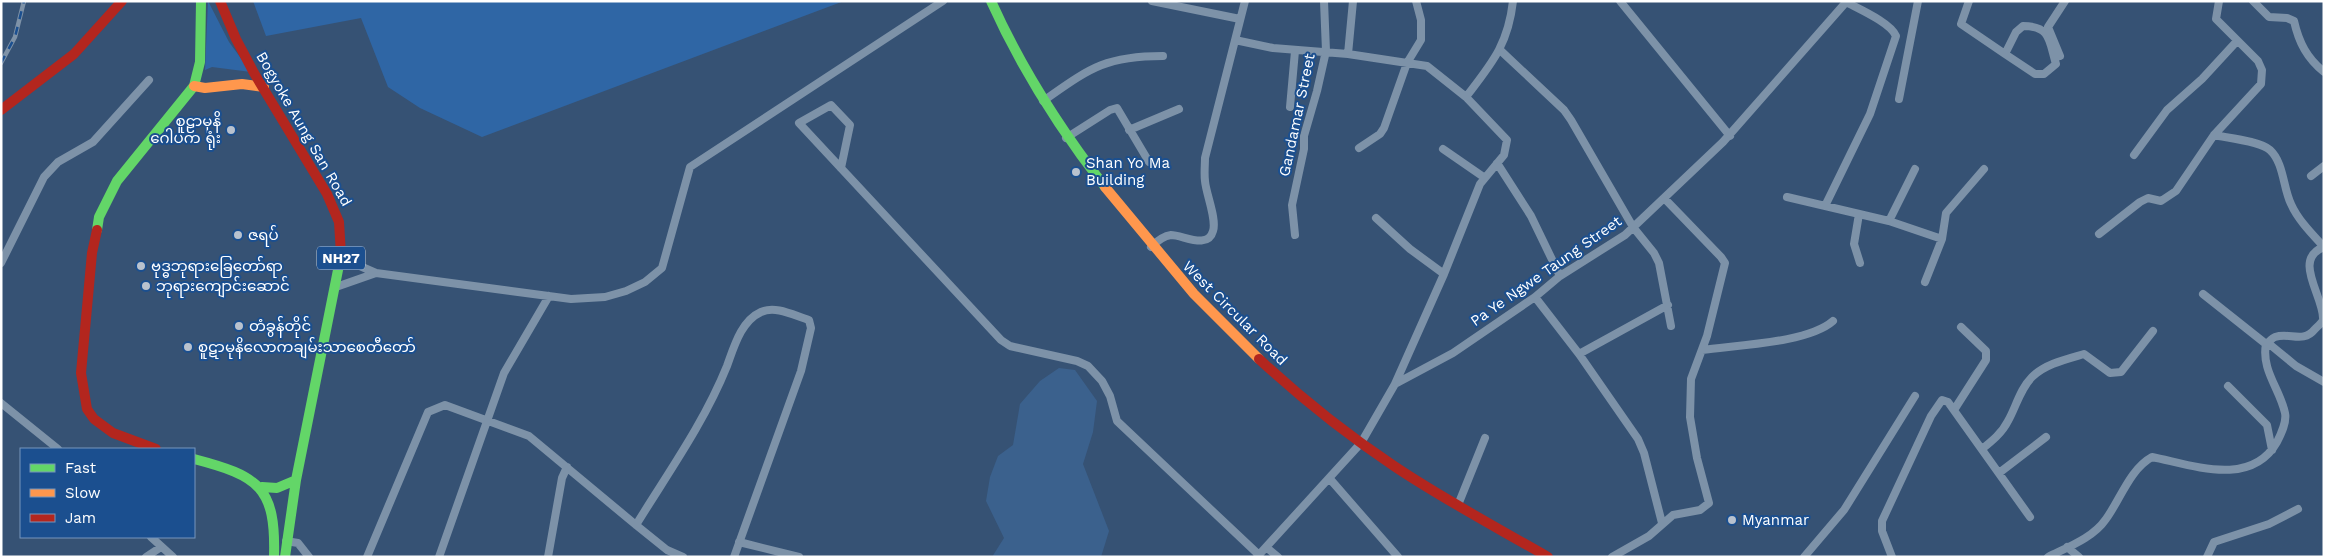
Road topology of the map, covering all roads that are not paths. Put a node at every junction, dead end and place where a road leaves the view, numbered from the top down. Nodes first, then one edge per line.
1 (122, 1) edge
2 (201, 1) edge
3 (220, 1) edge
4 (943, 1) edge
5 (991, 1) edge
6 (1152, 1) edge
7 (1245, 1) edge
8 (1324, 1) edge
9 (1353, 1) edge
10 (1416, 1) edge
11 (1513, 1) edge
12 (1620, 1) edge
13 (1846, 1) edge
14 (1918, 1) edge
15 (1969, 1) edge
16 (2065, 1) edge
17 (2219, 1) edge
18 (2253, 1) edge
19 (1177, 4) edge
20 (1240, 18) junction
21 (1235, 40) junction
22 (2237, 41) junction
23 (1500, 50) junction
24 (1295, 51) junction
25 (1326, 51) junction
26 (1348, 54) junction
27 (2005, 54) junction
28 (1163, 56) dead end
29 (2060, 56) dead end
30 (1407, 63) junction
31 (2324, 72) edge
32 (149, 80) dead end
33 (194, 86) junction
34 (264, 87) junction
35 (1466, 97) junction
36 (1900, 100) dead end
37 (1043, 101) junction
38 (1290, 108) dead end
39 (1179, 109) dead end
40 (1, 110) edge
41 (1130, 130) junction
42 (2214, 135) junction
43 (1730, 136) junction
44 (1066, 138) junction
45 (1359, 148) dead end
46 (1443, 149) dead end
47 (2134, 155) dead end
48 (1149, 162) dead end
49 (1497, 163) junction
50 (2324, 166) edge
51 (841, 168) junction
52 (1915, 169) dead end
53 (1984, 169) dead end
54 (2311, 176) dead end
55 (1485, 178) junction
56 (1664, 198) junction
57 (1787, 198) dead end
58 (1825, 206) junction
59 (1859, 214) junction
60 (1376, 218) dead end
61 (1889, 221) junction
62 (1633, 227) junction
63 (2099, 234) dead end
64 (1295, 235) dead end
65 (1942, 239) junction
66 (1151, 247) junction
67 (341, 254) junction
68 (1, 263) edge
69 (1860, 263) dead end
70 (376, 273) junction
71 (1444, 274) junction
72 (1560, 276) junction
73 (1925, 282) dead end
74 (336, 287) junction
75 (2203, 294) dead end
76 (549, 296) junction
77 (1535, 297) junction
78 (1668, 305) junction
79 (1833, 321) dead end
80 (1671, 326) dead end
81 (1961, 327) dead end
82 (2153, 331) dead end
83 (2267, 344) junction
84 (1702, 350) junction
85 (1579, 354) junction
86 (2324, 382) edge
87 (1395, 384) junction
88 (2228, 386) dead end
89 (1915, 396) dead end
90 (1, 403) edge
91 (1954, 410) junction
92 (485, 422) junction
93 (2046, 437) dead end
94 (1485, 438) dead end
95 (1361, 443) junction
96 (57, 448) edge
97 (153, 448) edge
98 (1982, 449) junction
99 (2272, 450) junction
100 (195, 459) edge
101 (567, 467) junction
102 (1999, 473) junction
103 (1330, 479) junction
104 (296, 480) junction
105 (262, 487) junction
106 (1458, 506) junction
107 (2298, 509) dead end
108 (2030, 517) dead end
109 (1662, 523) junction
110 (636, 525) junction
111 (151, 538) edge
112 (286, 541) junction
113 (740, 542) junction
114 (161, 547) junction
115 (1266, 547) junction
116 (2067, 547) junction
117 (1258, 556) edge
118 (146, 557) edge
119 (174, 557) edge
120 (274, 557) edge
121 (285, 557) edge
122 (309, 557) edge
123 (367, 557) edge
124 (439, 557) edge
125 (548, 557) edge
126 (683, 557) edge
127 (734, 557) edge
128 (799, 557) edge
129 (1278, 557) edge
130 (1398, 557) edge
131 (1548, 557) edge
132 (1612, 557) edge
133 (1804, 557) edge
134 (1892, 557) edge
135 (2048, 557) edge
136 (2079, 557) edge
137 (2207, 557) edge

1 - 40 main road
2 - 33 main road
3 - 34 main road, Bogyoke Aung San Road / NH27
4 - 76 street
5 - 37 main road, West Circular Road
6 - 19 street
7 - 20 street
8 - 25 street, Gandamar Street
9 - 26 street
10 - 30 street
11 - 23 street
12 - 43 street
13 - 43 street, Pa Ye Ngwe Taung Street
13 - 58 street
14 - 36 street
15 - 27 street
16 - 29 street
17 - 22 street
18 - 31 street
19 - 20 street
20 - 21 street
21 - 24 street
21 - 66 street
22 - 42 street
22 - 47 street
23 - 35 street
23 - 62 street
24 - 25 street
24 - 38 street
25 - 26 street
25 - 64 street, Gandamar Street
26 - 30 street
27 - 27 street
28 - 37 street
30 - 35 street
30 - 45 street
32 - 68 street
33 - 34 main road
33 - 97 main road
34 - 67 main road, Bogyoke Aung San Road / NH27
35 - 49 street
37 - 44 main road, West Circular Road
39 - 41 street
41 - 44 street
41 - 48 street
42 - 63 street
42 - 83 street
43 - 56 street, Pa Ye Ngwe Taung Street
44 - 66 main road, West Circular Road
46 - 55 street
49 - 55 street
49 - 72 street
50 - 54 street
51 - 51 street
51 - 117 street
52 - 61 street
53 - 65 street
55 - 71 street
56 - 62 street, Pa Ye Ngwe Taung Street
56 - 84 street
57 - 58 street
58 - 59 street
59 - 61 street
59 - 69 street
60 - 71 street
61 - 65 street
62 - 72 street, Pa Ye Ngwe Taung Street
62 - 78 street
65 - 73 street
66 - 95 main road, West Circular Road
67 - 70 street
67 - 74 main road, Bogyoke Aung San Road / NH27
70 - 74 street
70 - 76 street
71 - 87 street
72 - 77 street, Pa Ye Ngwe Taung Street
74 - 104 main road, Bogyoke Aung San Road / NH27
75 - 83 street
76 - 92 street
77 - 85 street
77 - 87 street, Pa Ye Ngwe Taung Street
78 - 80 street
78 - 85 street
79 - 84 street
81 - 91 street
82 - 98 street
83 - 86 street
83 - 99 street
84 - 109 street
85 - 109 street
87 - 95 street
88 - 99 street
89 - 133 street
90 - 96 street
91 - 98 street
91 - 134 street
92 - 101 street
92 - 123 street
92 - 124 street
93 - 102 street
94 - 106 street
95 - 103 street
95 - 106 main road, West Circular Road
98 - 102 street
99 - 116 street
100 - 105 main road
101 - 110 street
101 - 125 street
102 - 108 street
103 - 115 street
103 - 130 street
104 - 105 main road
104 - 112 main road, Bogyoke Aung San Road / NH27
105 - 120 main road
106 - 131 main road, West Circular Road
107 - 137 street
109 - 132 street
110 - 113 street
110 - 126 street
111 - 114 street
112 - 121 main road, NH27
112 - 122 street
113 - 127 street
113 - 128 street
114 - 118 street
114 - 119 street
115 - 117 street
115 - 129 street
116 - 135 street
116 - 136 street

